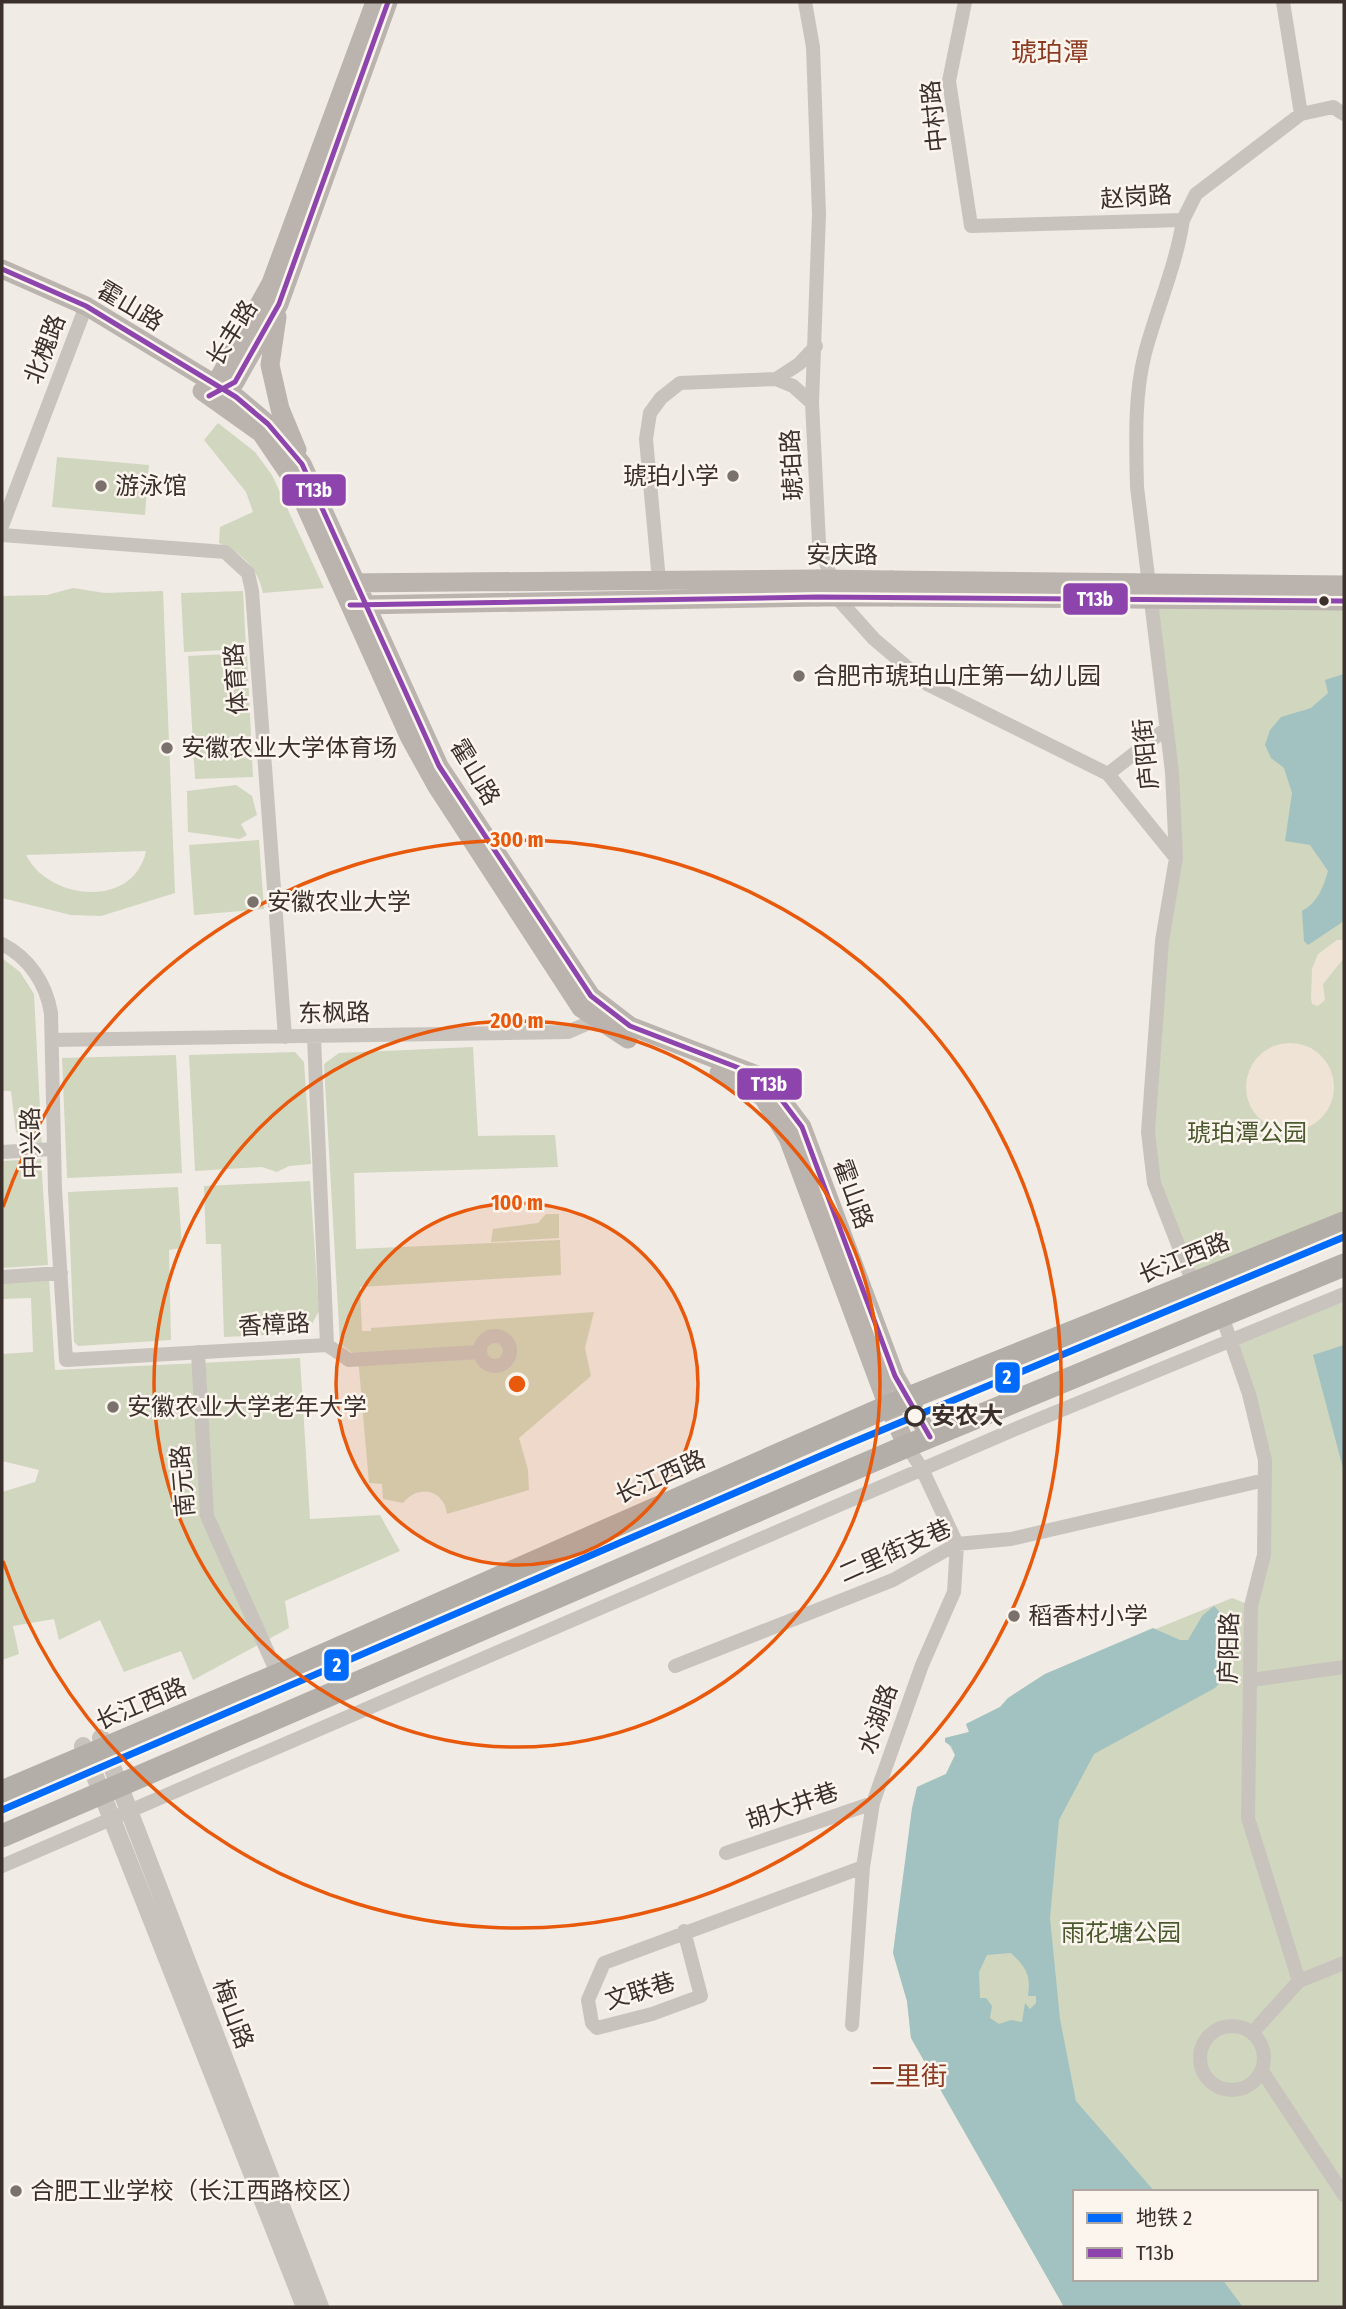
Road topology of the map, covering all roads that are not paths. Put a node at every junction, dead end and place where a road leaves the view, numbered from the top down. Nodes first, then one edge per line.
1 (375, 2) edge
2 (388, 2) edge
3 (805, 2) edge
4 (965, 2) edge
5 (1283, 2) edge
6 (1301, 114) junction
7 (1344, 114) edge
8 (1182, 220) junction
9 (971, 226) joint
10 (2, 269) edge
11 (2, 281) edge
12 (279, 304) junction
13 (84, 312) junction
14 (816, 346) junction
15 (776, 379) junction
16 (215, 390) junction
17 (812, 403) junction
18 (302, 464) junction
19 (2, 526) edge
20 (2, 535) edge
21 (659, 580) junction
22 (349, 583) junction
23 (1344, 584) edge
24 (818, 588) junction
25 (1151, 591) junction
26 (1344, 601) edge
27 (358, 605) junction
28 (1167, 728) junction
29 (1108, 774) junction
30 (1176, 859) junction
31 (2, 944) edge
32 (605, 1016) junction
33 (285, 1037) junction
34 (314, 1037) junction
35 (52, 1040) junction
36 (54, 1149) junction
37 (2, 1152) edge
38 (1344, 1212) edge
39 (1344, 1223) edge
40 (1344, 1265) edge
41 (61, 1273) junction
42 (2, 1277) edge
43 (1191, 1279) junction
44 (1344, 1294) edge
45 (1222, 1316) junction
46 (1231, 1342) junction
47 (327, 1345) junction
48 (198, 1352) junction
49 (479, 1352) dead end
50 (66, 1360) joint
51 (897, 1400) junction
52 (929, 1437) junction
53 (907, 1446) junction
54 (922, 1469) junction
55 (1265, 1480) junction
56 (957, 1544) junction
57 (675, 1666) dead end
58 (1344, 1667) edge
59 (275, 1670) junction
60 (1251, 1680) junction
61 (94, 1747) junction
62 (2, 1781) edge
63 (110, 1789) junction
64 (2, 1792) edge
65 (873, 1803) junction
66 (120, 1813) junction
67 (2, 1836) edge
68 (726, 1853) dead end
69 (2, 1866) edge
70 (863, 1867) junction
71 (684, 1931) junction
72 (1344, 1964) edge
73 (1299, 1981) junction
74 (852, 2025) dead end
75 (1252, 2032) junction
76 (1262, 2071) junction
77 (1344, 2194) edge
78 (304, 2307) edge
79 (320, 2307) edge

1 - 16 main road, 长丰路
2 - 12 main road, 长丰路
3 - 14 street, 琥珀路
4 - 9 street, 中村路
5 - 6 street
6 - 7 street, 赵岗路
6 - 8 street, 赵岗路
8 - 9 street, 赵岗路
8 - 25 street, 庐阳街
10 - 13 main road, 霍山路
11 - 13 main road, 霍山路
12 - 16 main road, 长丰路
12 - 18 main road
13 - 16 main road, 霍山路
13 - 19 street, 北槐路
14 - 15 street
14 - 17 street, 琥珀路
15 - 17 street
15 - 21 street
16 - 18 main road, 霍山路
16 - 22 main road, 霍山路
17 - 29 street, 琥珀路
18 - 22 main road, 霍山路
20 - 33 street, 体育路
21 - 22 main road, 安庆路
21 - 24 main road, 安庆路
22 - 27 main road, 霍山路
23 - 25 main road, 安庆路
24 - 25 main road, 安庆路, bridge
24 - 27 main road, 安庆路
25 - 26 main road, 安庆路
25 - 28 street, 庐阳街
27 - 32 main road, 霍山路
28 - 29 street
28 - 30 street, 庐阳街
29 - 30 street
30 - 43 street, 庐阳街
31 - 35 street, 中兴路
32 - 34 street, 东枫路
32 - 51 main road, 霍山路
33 - 34 street, 东枫路
33 - 35 street, 东枫路
34 - 47 street
35 - 36 street, 中兴路
36 - 37 street
36 - 41 street, 中兴路
38 - 43 street
39 - 43 highway, 长江西路
40 - 45 highway
41 - 42 street
41 - 50 street, 中兴路
43 - 51 highway, 长江西路
44 - 46 street
45 - 46 street, 庐阳路
45 - 52 highway
46 - 54 street
46 - 55 street, 庐阳路
47 - 48 street, 香樟路
47 - 49 street, 香樟路
48 - 50 street, 香樟路
48 - 59 street, 南元路
51 - 52 main road, 霍山路
51 - 53 main road, 霍山路
51 - 59 highway, 长江西路
52 - 53 highway
53 - 54 street, 水湖路
53 - 63 highway
54 - 56 street, 水湖路
54 - 66 street
55 - 56 street, 二里街支巷
55 - 60 street, 庐阳路
56 - 57 street, 二里街支巷
56 - 65 street, 水湖路
58 - 60 street
59 - 61 highway, 长江西路
60 - 73 street, 庐阳路
61 - 62 street
61 - 63 street, 梅山路
61 - 64 highway, 长江西路
63 - 66 street, 梅山路
63 - 67 highway
65 - 68 street, 胡大井巷
65 - 70 street, 水湖路
66 - 69 street
66 - 78 street, 梅山路
66 - 79 street, 梅山路
70 - 71 street, 文联巷
70 - 74 street, 水湖路
71 - 71 street, 文联巷
72 - 73 street
73 - 75 street
75 - 76 street
75 - 76 street
76 - 77 street

